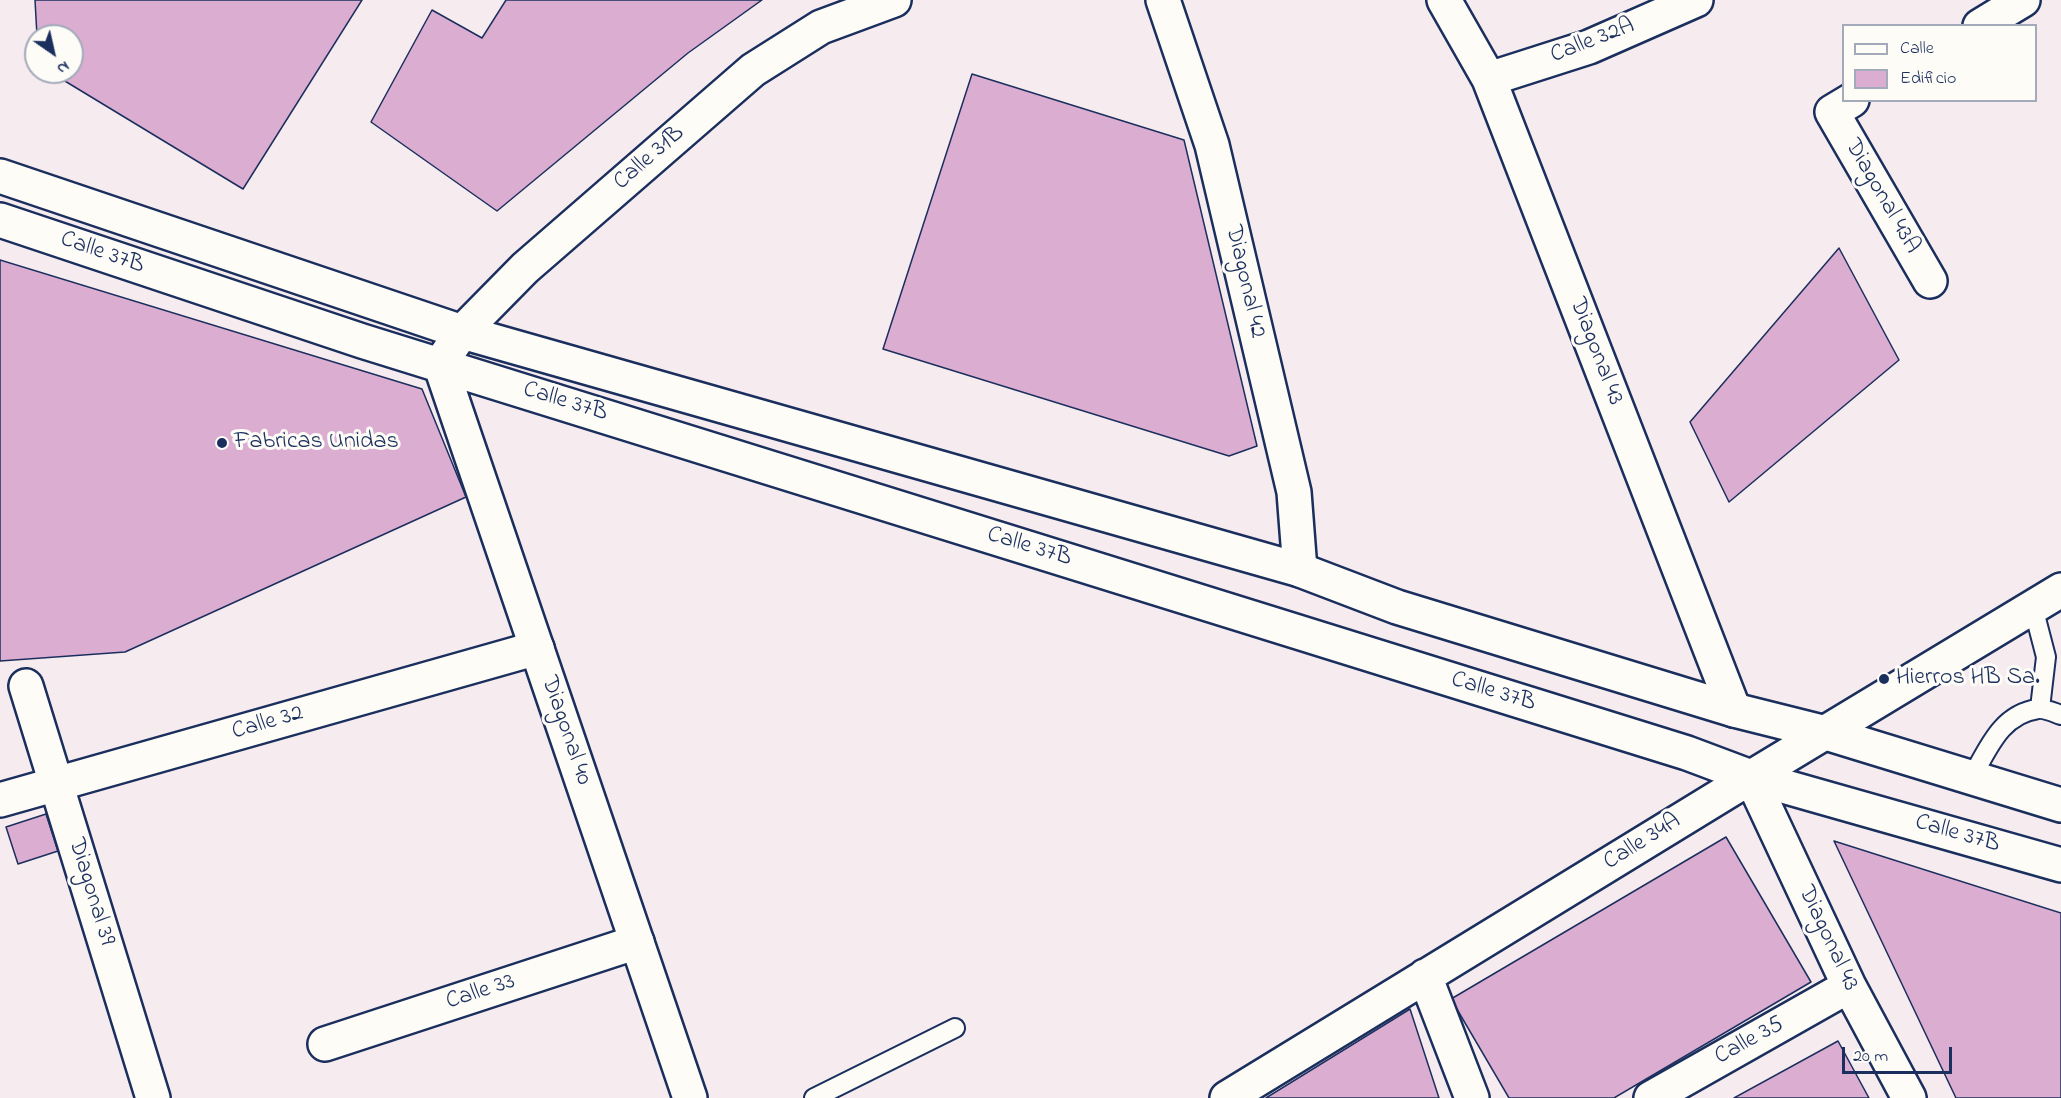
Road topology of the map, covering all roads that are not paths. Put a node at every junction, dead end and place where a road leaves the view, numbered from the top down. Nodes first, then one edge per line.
1 (894, 0) edge
2 (1163, 0) edge
3 (1444, 0) edge
4 (1696, 0) edge
5 (2023, 0) edge
6 (1983, 24) edge
7 (1489, 79) junction
8 (1842, 106) edge
9 (0, 176) edge
10 (0, 220) edge
11 (1930, 281) dead end
12 (462, 332) junction
13 (440, 364) junction
14 (1300, 570) junction
15 (2061, 590) edge
16 (2033, 607) junction
17 (537, 648) junction
18 (26, 686) dead end
19 (2040, 708) junction
20 (1734, 710) junction
21 (2061, 715) edge
22 (1826, 733) junction
23 (1751, 777) junction
24 (1972, 777) junction
25 (56, 785) junction
26 (0, 800) edge
27 (2061, 805) edge
28 (2061, 865) edge
29 (637, 942) junction
30 (1425, 976) junction
31 (1849, 986) junction
32 (955, 1028) dead end
33 (325, 1044) dead end
34 (153, 1098) edge
35 (690, 1098) edge
36 (814, 1098) edge
37 (1227, 1098) edge
38 (1472, 1098) edge
39 (1651, 1098) edge
40 (1909, 1098) edge

1 - 12 street, Calle 31B
2 - 14 street, Diagonal 42
3 - 7 street, Diagonal 43
4 - 7 street, Calle 32A
5 - 6 street
7 - 20 street, Diagonal 43
8 - 11 street, Diagonal 43A
9 - 12 street, Calle 37B
10 - 13 street, Calle 37B
12 - 13 street, Calle 31B
12 - 14 street, Calle 37B
13 - 17 street, Diagonal 40
13 - 23 street, Calle 37B
14 - 20 street, Calle 37B
15 - 16 street, Calle 34A
16 - 19 lane
16 - 22 street, Calle 34A
17 - 25 street, Calle 32
17 - 29 street, Diagonal 40
18 - 25 street, Diagonal 39
19 - 21 lane
19 - 24 lane
20 - 22 street, Calle 37B
22 - 23 street, Calle 34A
22 - 24 street, Calle 37B
23 - 28 street, Calle 37B
23 - 30 street, Calle 34A
23 - 31 street, Diagonal 43
24 - 27 street, Calle 37B
25 - 26 street, Calle 32
25 - 34 street, Diagonal 39
29 - 33 street, Calle 33
29 - 35 street, Diagonal 40
30 - 37 street, Calle 34A
30 - 38 street
31 - 39 street, Calle 35
31 - 40 street, Diagonal 43
32 - 36 lane

